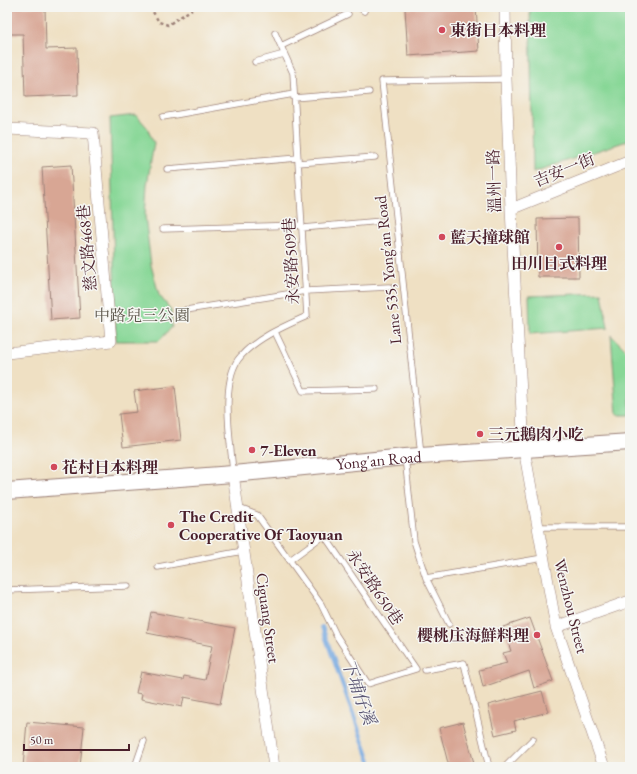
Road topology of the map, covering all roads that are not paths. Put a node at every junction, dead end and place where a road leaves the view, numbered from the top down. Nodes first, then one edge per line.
1 (505, 7) edge
2 (348, 14) dead end
3 (275, 33) dead end
4 (281, 46) junction
5 (284, 54) junction
6 (255, 62) dead end
7 (506, 79) junction
8 (369, 92) dead end
9 (294, 96) junction
10 (163, 117) dead end
11 (7, 129) edge
12 (375, 158) dead end
13 (298, 160) junction
14 (630, 160) edge
15 (167, 169) dead end
16 (511, 209) junction
17 (382, 221) dead end
18 (302, 227) junction
19 (163, 229) dead end
20 (389, 287) dead end
21 (306, 291) junction
22 (186, 310) dead end
23 (275, 332) junction
24 (7, 353) edge
25 (376, 389) dead end
26 (630, 442) edge
27 (524, 449) junction
28 (405, 457) junction
29 (421, 457) junction
30 (233, 474) junction
31 (7, 491) edge
32 (236, 506) junction
33 (538, 527) junction
34 (630, 530) edge
35 (243, 551) junction
36 (543, 558) junction
37 (290, 560) junction
38 (158, 567) dead end
39 (426, 578) junction
40 (128, 586) dead end
41 (7, 590) edge
42 (630, 601) edge
43 (449, 624) dead end
44 (556, 627) junction
45 (424, 670) dead end
46 (533, 739) dead end
47 (144, 741) dead end
48 (135, 767) edge
49 (274, 767) edge
50 (489, 767) edge
51 (505, 767) edge
52 (604, 767) edge

1 - 7 street, 溫州一路
2 - 4 lane
3 - 4 lane, 永安路509巷
4 - 5 lane, 永安路509巷
5 - 6 lane
5 - 9 lane, 永安路509巷
7 - 16 street, 溫州一路
7 - 29 lane, Lane 535, Yong'an Road
8 - 9 lane
9 - 10 lane
9 - 13 lane, 永安路509巷
11 - 24 street, 慈文路468巷
12 - 13 lane
13 - 15 lane
13 - 18 lane, 永安路509巷
14 - 16 street, 吉安一街
16 - 27 street, 溫州一路
17 - 18 lane
18 - 19 lane
18 - 21 lane, 永安路509巷
20 - 21 lane
21 - 22 lane
21 - 23 lane, 永安路509巷
23 - 25 lane
23 - 30 lane, 永安路509巷
26 - 27 main road, Yong'an Road
27 - 29 main road, Yong'an Road
27 - 33 street, Wenzhou Street
28 - 29 main road, Yong'an Road
28 - 30 main road, Yong'an Road
28 - 39 lane
30 - 31 main road, Yong'an Road
30 - 32 street, Ciguang Street
32 - 35 street, Ciguang Street
32 - 37 lane
33 - 34 lane
33 - 36 street, Wenzhou Street
35 - 38 lane
35 - 49 street, Ciguang Street
36 - 39 lane
36 - 44 street, Wenzhou Street
37 - 37 lane, 永安路650巷
39 - 43 lane
40 - 41 lane
42 - 44 street
44 - 52 street, Wenzhou Street
45 - 50 lane
46 - 51 lane
47 - 48 lane

